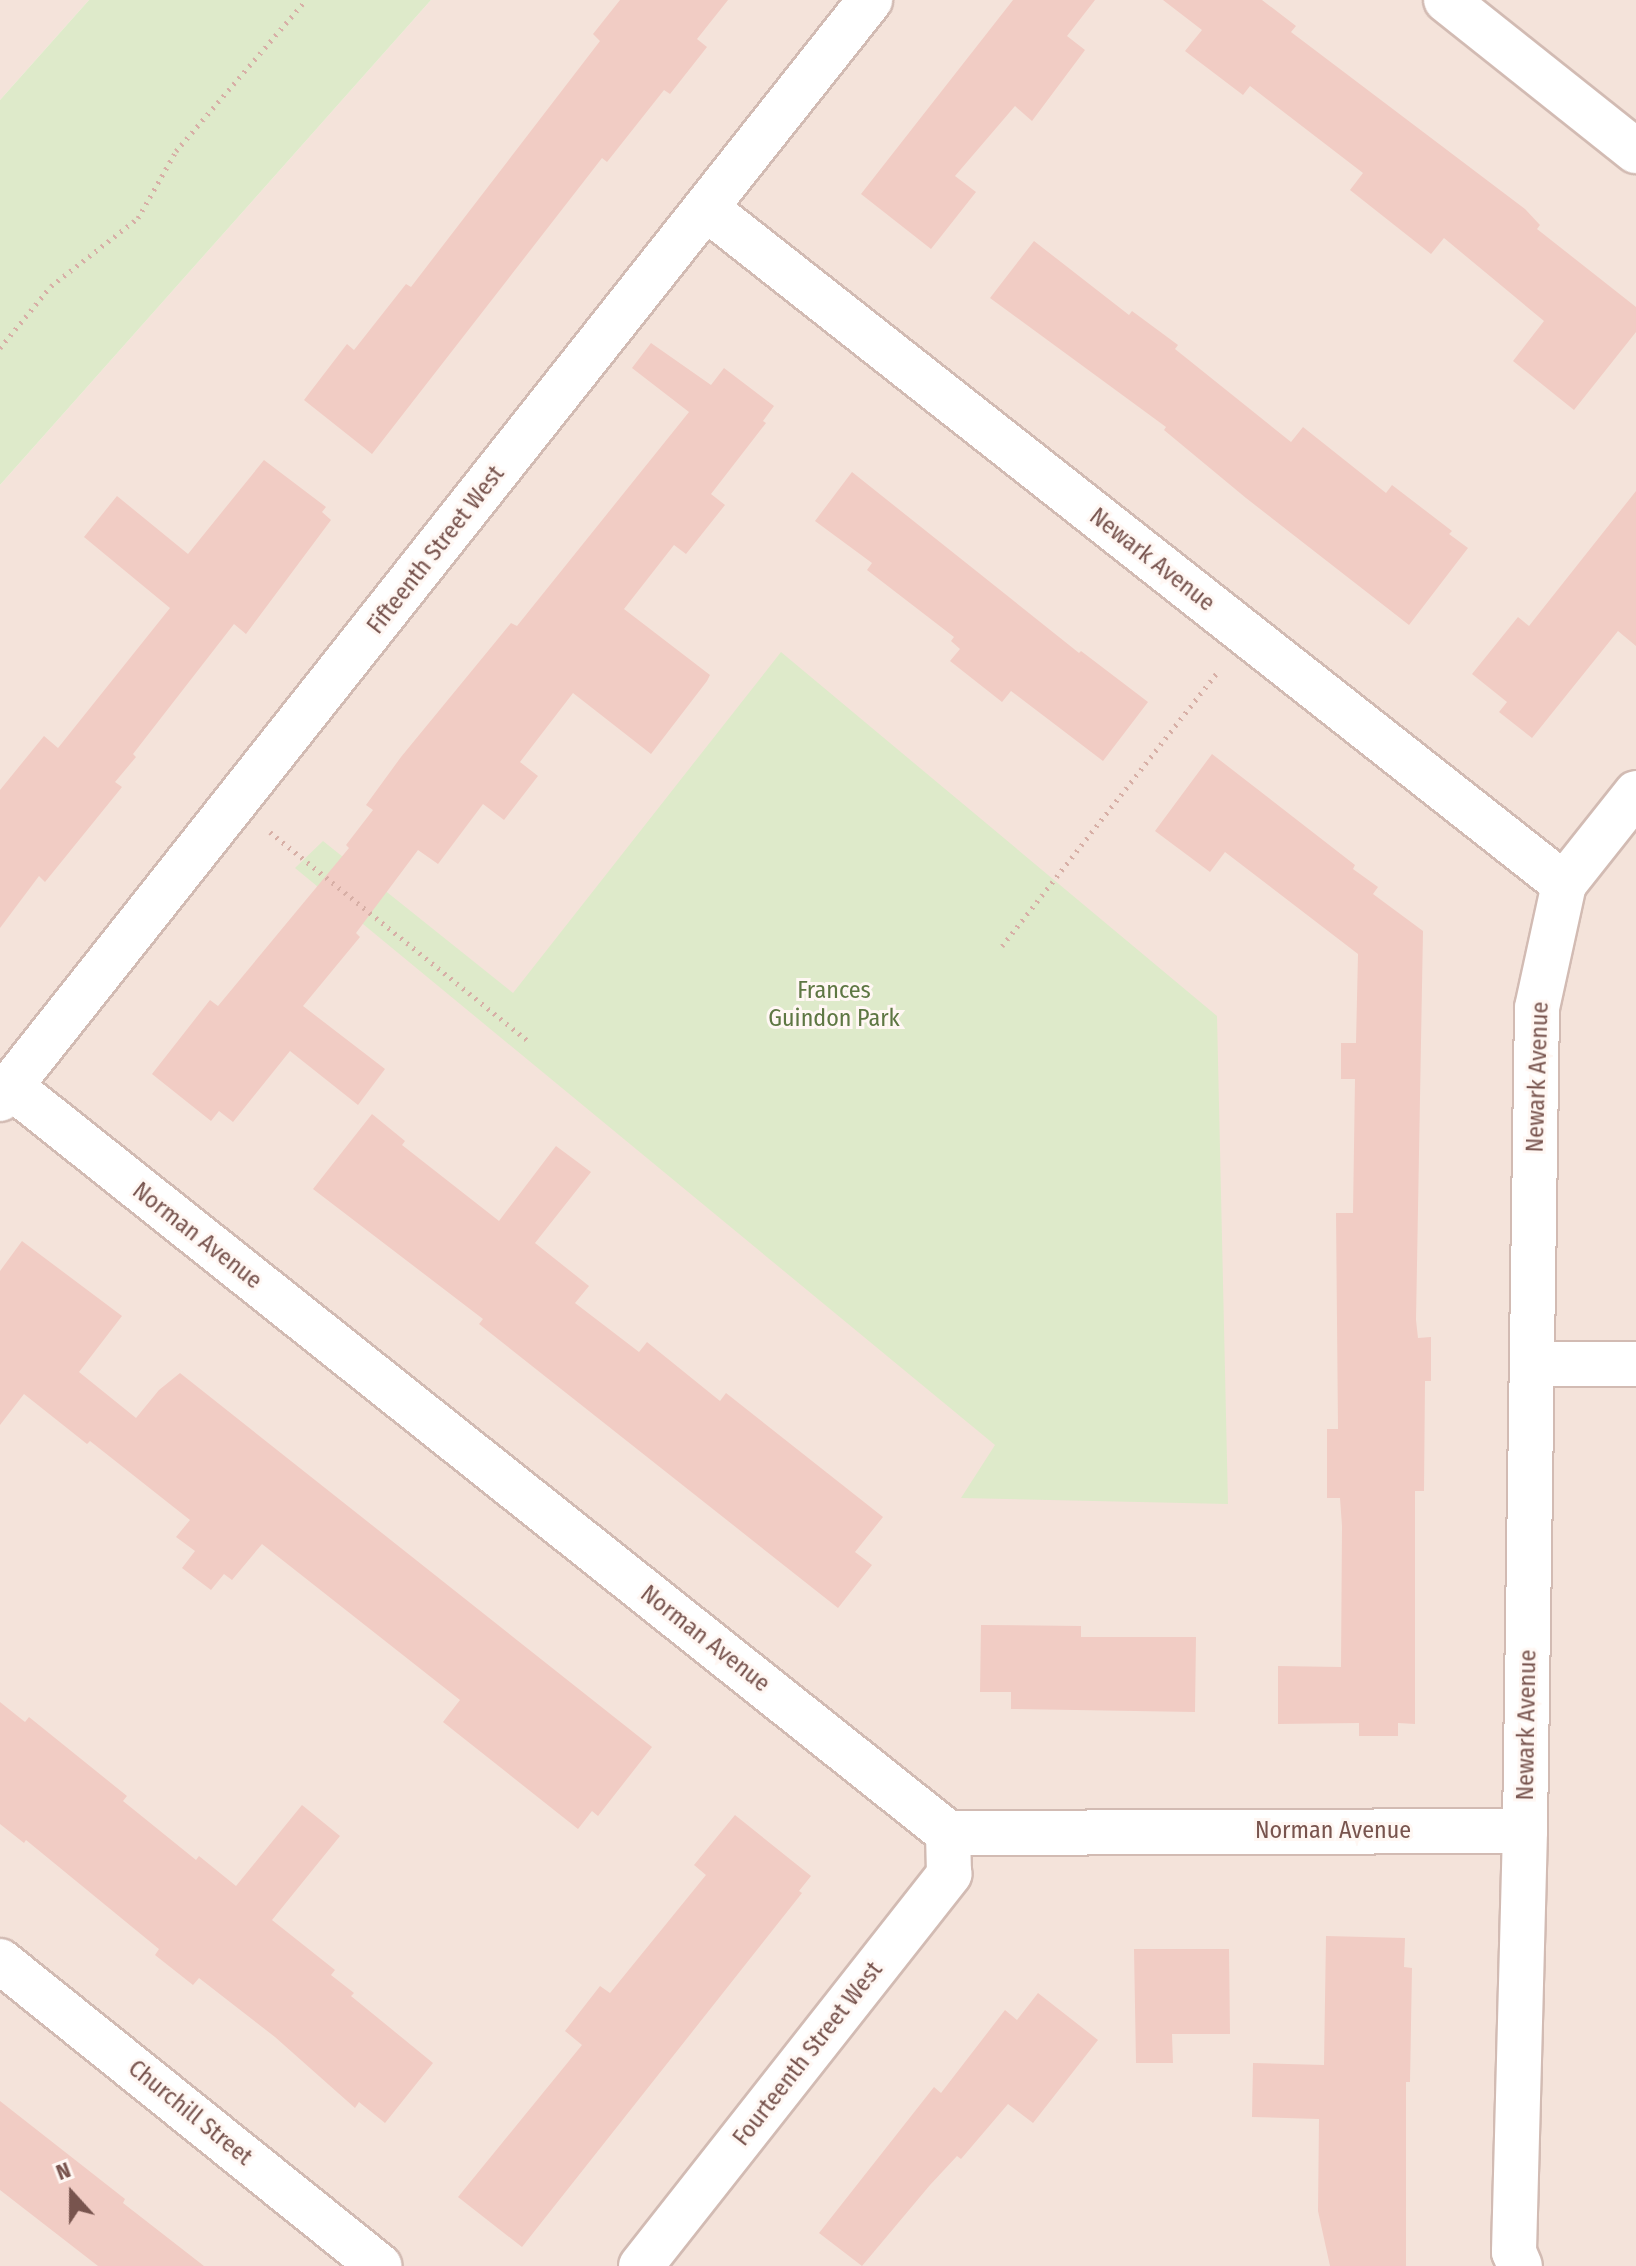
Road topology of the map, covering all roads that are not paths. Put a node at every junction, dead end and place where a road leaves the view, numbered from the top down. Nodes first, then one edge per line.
1 (870, 0) edge
2 (1446, 0) edge
3 (1636, 151) edge
4 (707, 209) junction
5 (1636, 793) edge
6 (1564, 884) junction
7 (5, 1092) edge
8 (1533, 1364) junction
9 (1636, 1364) edge
10 (1525, 1831) junction
11 (948, 1833) junction
12 (0, 1961) edge
13 (380, 2266) edge
14 (641, 2266) edge
15 (1520, 2266) edge

1 - 4 street, Fifteenth Street West
2 - 3 street
4 - 6 street, Newark Avenue
4 - 7 street, Fifteenth Street West
5 - 6 street
6 - 8 street, Newark Avenue
7 - 11 street, Norman Avenue
8 - 9 street
8 - 10 street, Newark Avenue
10 - 11 street, Norman Avenue
10 - 15 street, Newark Avenue
11 - 14 street, Fourteenth Street West
12 - 13 street, Churchill Street

